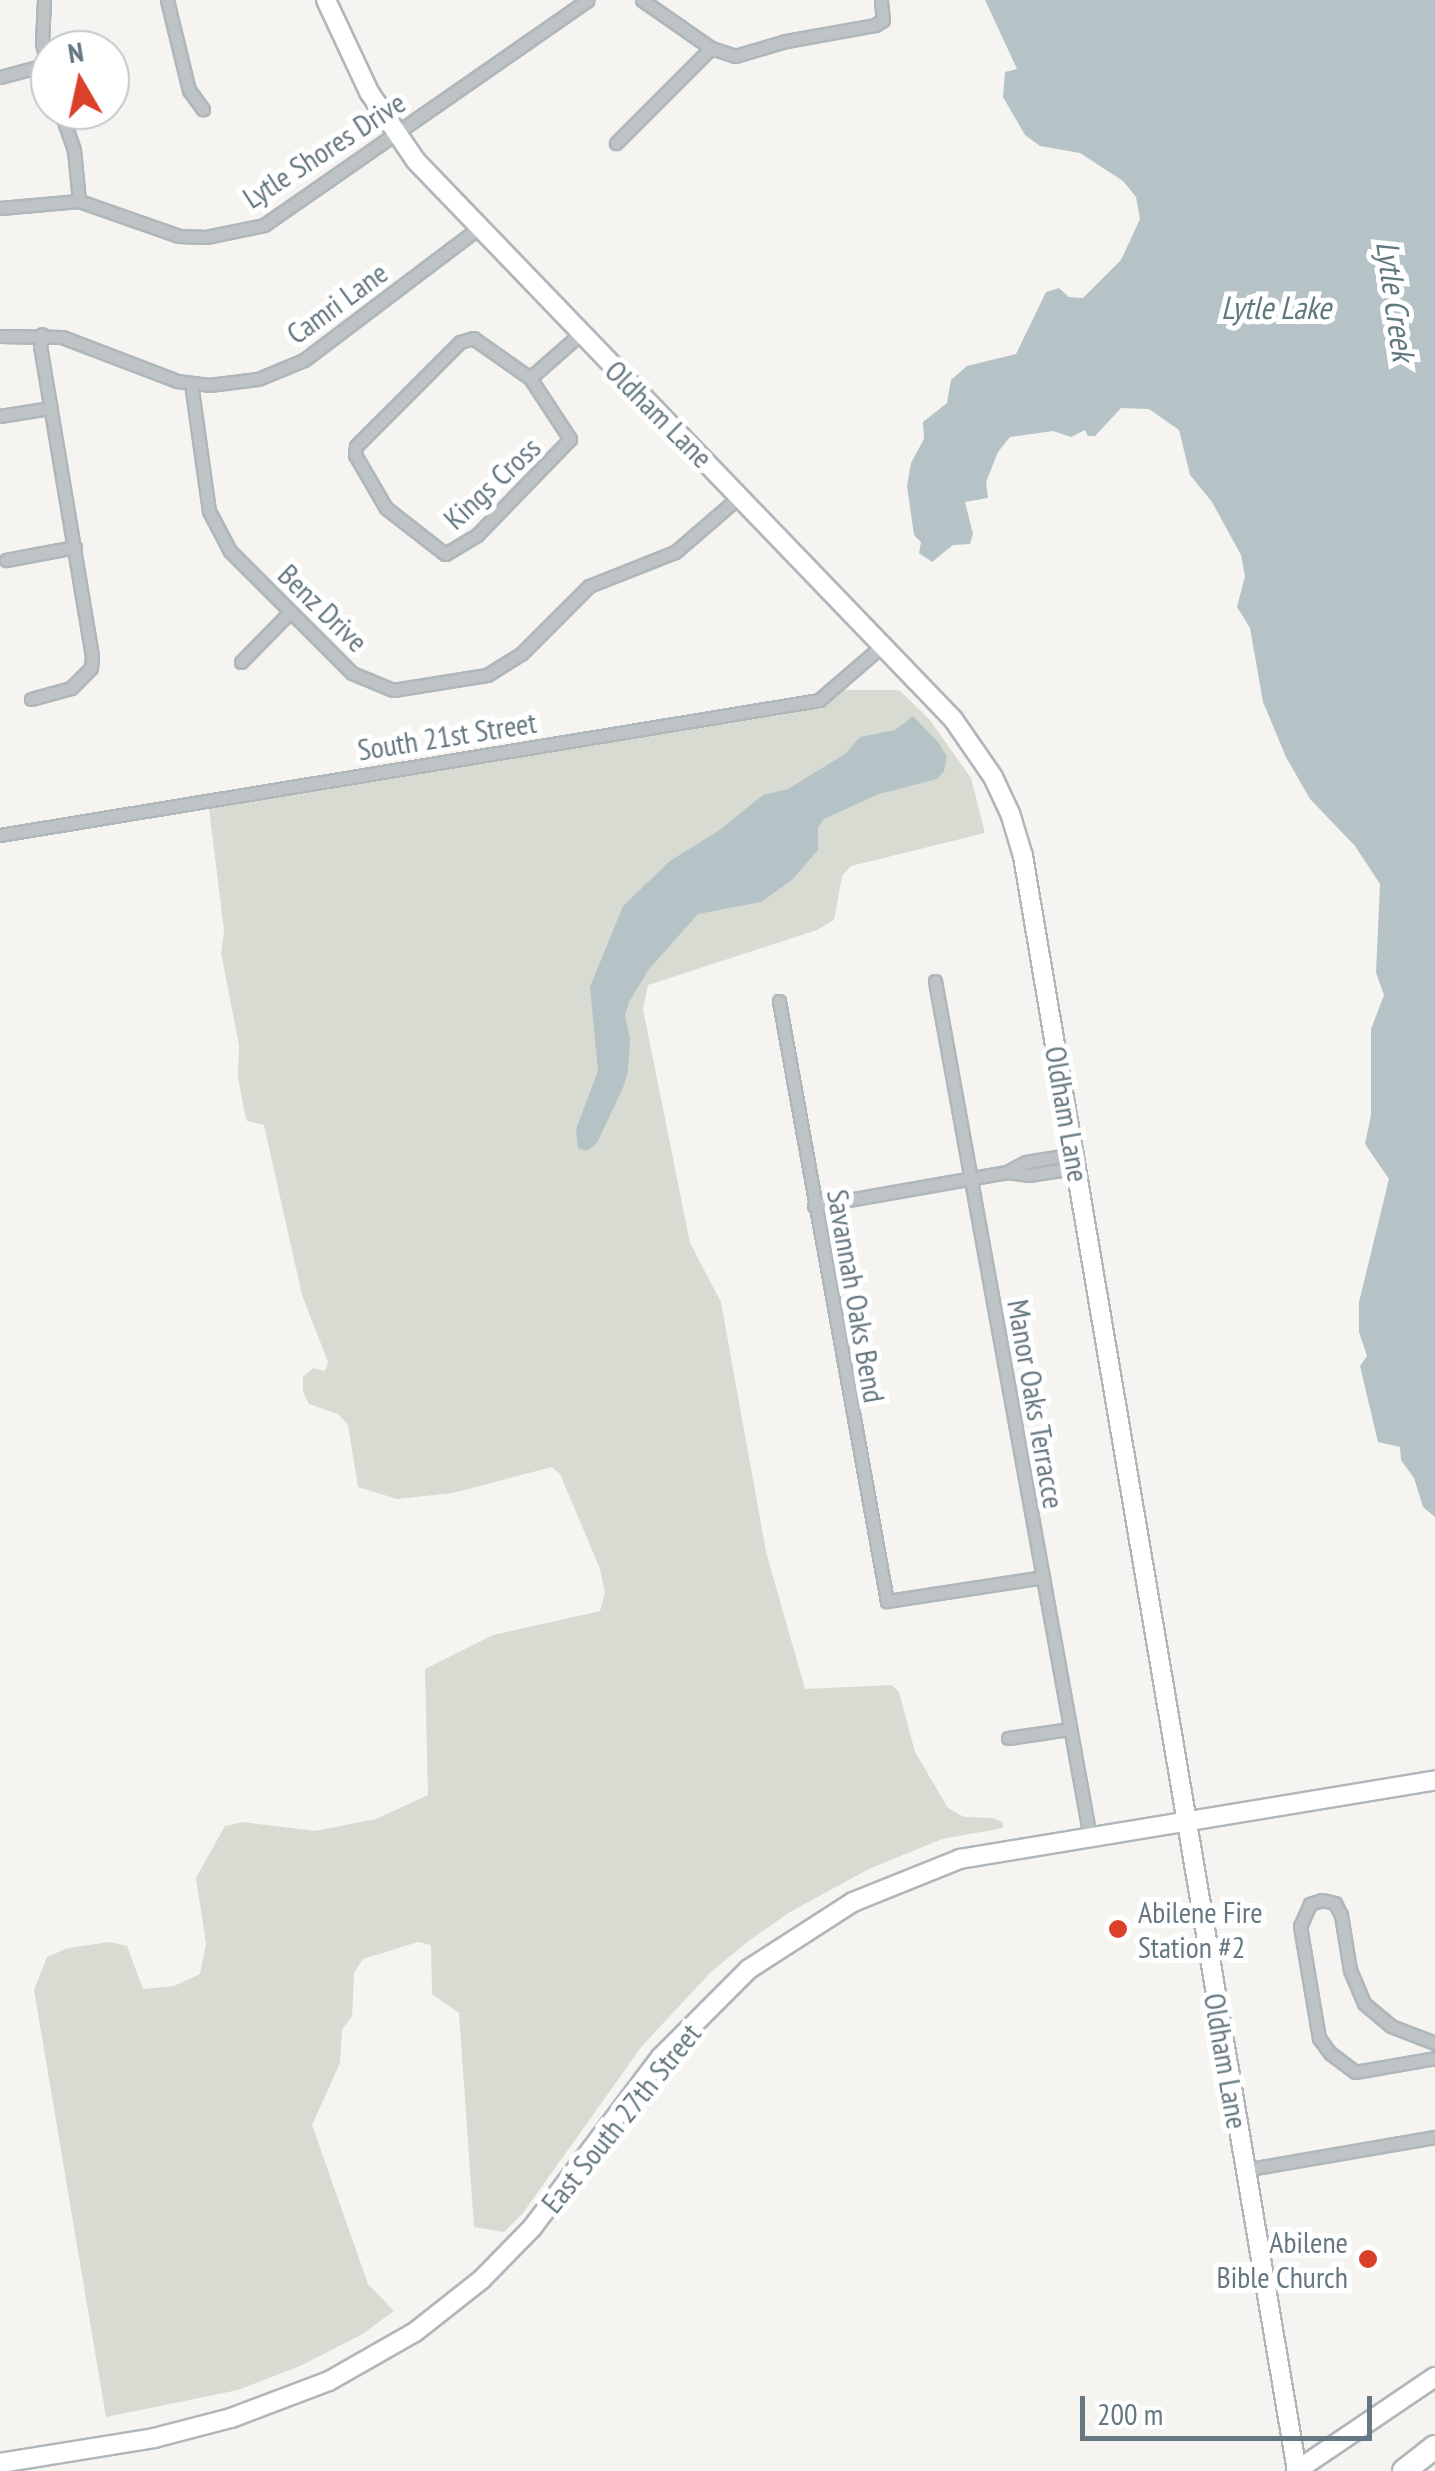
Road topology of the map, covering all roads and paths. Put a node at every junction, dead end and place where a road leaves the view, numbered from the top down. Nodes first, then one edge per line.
1 (44, 0) edge
2 (167, 0) edge
3 (326, 0) edge
4 (588, 0) edge
5 (642, 0) edge
6 (881, 0) edge
7 (44, 30) edge
8 (711, 48) junction
9 (30, 69) edge
10 (0, 77) edge
11 (203, 109) dead end
12 (67, 130) edge
13 (396, 134) junction
14 (616, 143) dead end
15 (79, 200) junction
16 (0, 208) edge
17 (477, 229) junction
18 (42, 334) junction
19 (580, 334) junction
20 (0, 336) edge
21 (530, 378) junction
22 (191, 383) junction
23 (50, 408) junction
24 (0, 416) edge
25 (740, 496) junction
26 (75, 547) junction
27 (6, 560) dead end
28 (290, 612) junction
29 (883, 645) junction
30 (241, 662) dead end
31 (31, 699) dead end
32 (0, 835) edge
33 (935, 981) dead end
34 (779, 1000) dead end
35 (1075, 1161) junction
36 (969, 1178) junction
37 (814, 1206) junction
38 (1042, 1578) junction
39 (1070, 1729) junction
40 (1008, 1738) dead end
41 (1435, 1780) edge
42 (1185, 1823) junction
43 (1090, 1837) junction
44 (1435, 2044) edge
45 (1435, 2058) edge
46 (1435, 2137) edge
47 (1244, 2170) junction
48 (1435, 2378) edge
49 (1435, 2447) edge
50 (0, 2463) edge
51 (1297, 2471) edge
52 (1404, 2471) edge

1 - 7 street
2 - 11 street
3 - 13 main road, Oldham Lane
4 - 13 street, Lytle Shores Drive
5 - 8 street
6 - 8 street
8 - 14 street
9 - 10 street
12 - 15 street
13 - 15 street, Lytle Shores Drive
13 - 17 main road, Oldham Lane
15 - 16 street, Lytle Shores Drive
17 - 19 main road, Oldham Lane
17 - 22 street, Camri Lane
18 - 20 street, Camri Lane
18 - 22 street, Camri Lane
18 - 23 street
19 - 21 street
19 - 25 main road, Oldham Lane
21 - 21 street, Kings Cross
22 - 28 street, Benz Drive
23 - 24 street
23 - 26 street
25 - 28 street, Benz Drive
25 - 29 main road, Oldham Lane
26 - 27 street
26 - 31 street
28 - 30 street
29 - 32 street, South 21st Street
29 - 35 main road, Oldham Lane
33 - 36 street, Manor Oaks Terracce
34 - 37 street, Savannah Oaks Bend
35 - 36 street
35 - 42 main road, Oldham Lane
36 - 37 street
36 - 38 street, Manor Oaks Terracce
37 - 38 street, Savannah Oaks Bend
38 - 39 street, Manor Oaks Terracce
39 - 40 street
39 - 43 street, Manor Oaks Terracce
41 - 42 main road, East South 27th Street
42 - 43 main road, East South 27th Street
42 - 47 main road, Oldham Lane
43 - 50 main road, East South 27th Street
44 - 45 street
46 - 47 street
47 - 51 main road, Oldham Lane
48 - 51 main road
49 - 52 highway

